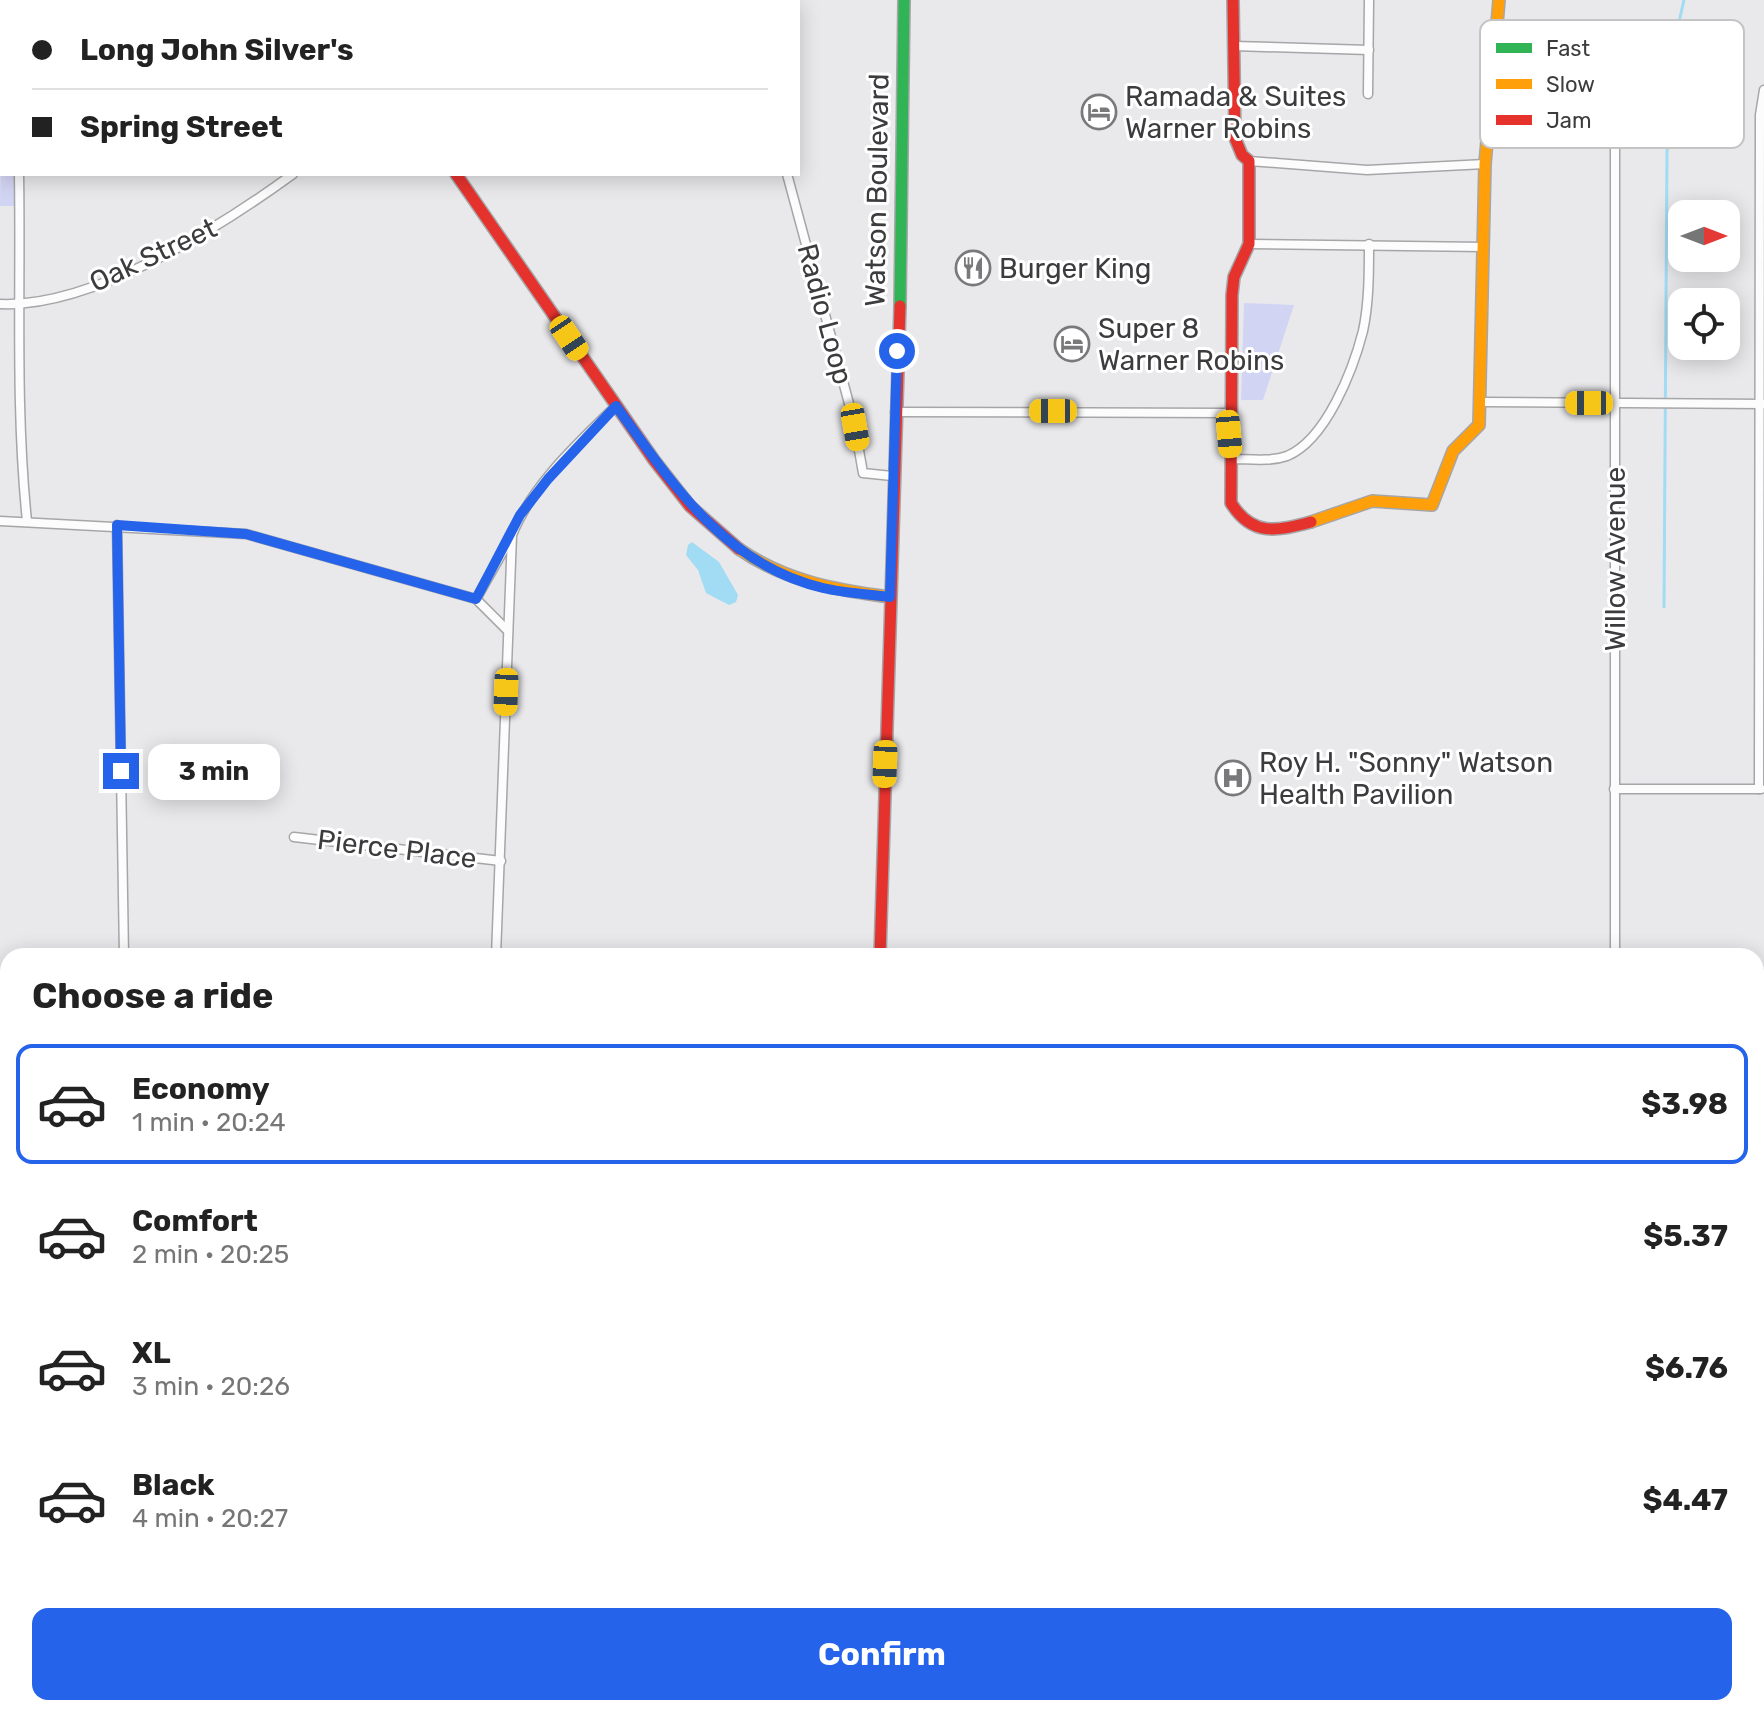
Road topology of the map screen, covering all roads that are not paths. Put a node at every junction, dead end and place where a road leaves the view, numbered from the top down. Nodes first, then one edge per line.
1 (904, 0) edge
2 (1233, 0) edge
3 (1369, 0) edge
4 (1499, 0) edge
5 (1498, 20) edge
6 (1234, 46) junction
7 (1369, 50) junction
8 (1764, 90) edge
9 (1368, 94) dead end
10 (1488, 148) edge
11 (1615, 148) edge
12 (1249, 161) junction
13 (1763, 161) edge
14 (1485, 164) junction
15 (19, 176) edge
16 (290, 176) edge
17 (457, 176) edge
18 (788, 176) edge
19 (1249, 244) junction
20 (1369, 244) junction
21 (1484, 247) junction
22 (1763, 282) edge
23 (0, 304) edge
24 (22, 305) junction
25 (1482, 402) junction
26 (1615, 403) junction
27 (1763, 404) edge
28 (616, 406) junction
29 (895, 412) junction
30 (1229, 413) junction
31 (1231, 459) junction
32 (892, 476) junction
33 (0, 521) edge
34 (27, 521) junction
35 (117, 525) junction
36 (1762, 533) edge
37 (512, 535) junction
38 (890, 597) junction
39 (476, 599) junction
40 (508, 631) junction
41 (1762, 665) edge
42 (1614, 789) junction
43 (1761, 789) edge
44 (294, 837) dead end
45 (501, 861) junction
46 (124, 948) edge
47 (496, 948) edge
48 (880, 948) edge
49 (1615, 948) edge

1 - 29 street, Watson Boulevard
2 - 6 street
3 - 7 street
4 - 5 street
6 - 7 street
6 - 12 street
7 - 9 street
8 - 13 street
10 - 14 street
11 - 26 street, Willow Avenue
12 - 14 street
12 - 19 street
13 - 22 street
14 - 21 street
15 - 24 street
16 - 24 street, Oak Street
17 - 28 street
18 - 32 street, Radio Loop
19 - 20 street
19 - 30 street
20 - 21 street
20 - 31 street
21 - 25 street
22 - 27 street
23 - 24 street, Oak Street
24 - 34 street
25 - 26 street
25 - 31 street
26 - 27 street
26 - 42 street, Willow Avenue
27 - 36 street
28 - 37 street
28 - 38 street
29 - 30 street
29 - 32 street, Watson Boulevard
30 - 31 street
32 - 38 street, Watson Boulevard
33 - 34 street
34 - 35 street
35 - 39 street
35 - 46 street
36 - 41 street
37 - 39 street
37 - 40 street
38 - 48 street, Watson Boulevard
39 - 40 street
40 - 45 street
41 - 43 street
42 - 43 street
42 - 49 street, Willow Avenue
44 - 45 street, Pierce Place
45 - 47 street

